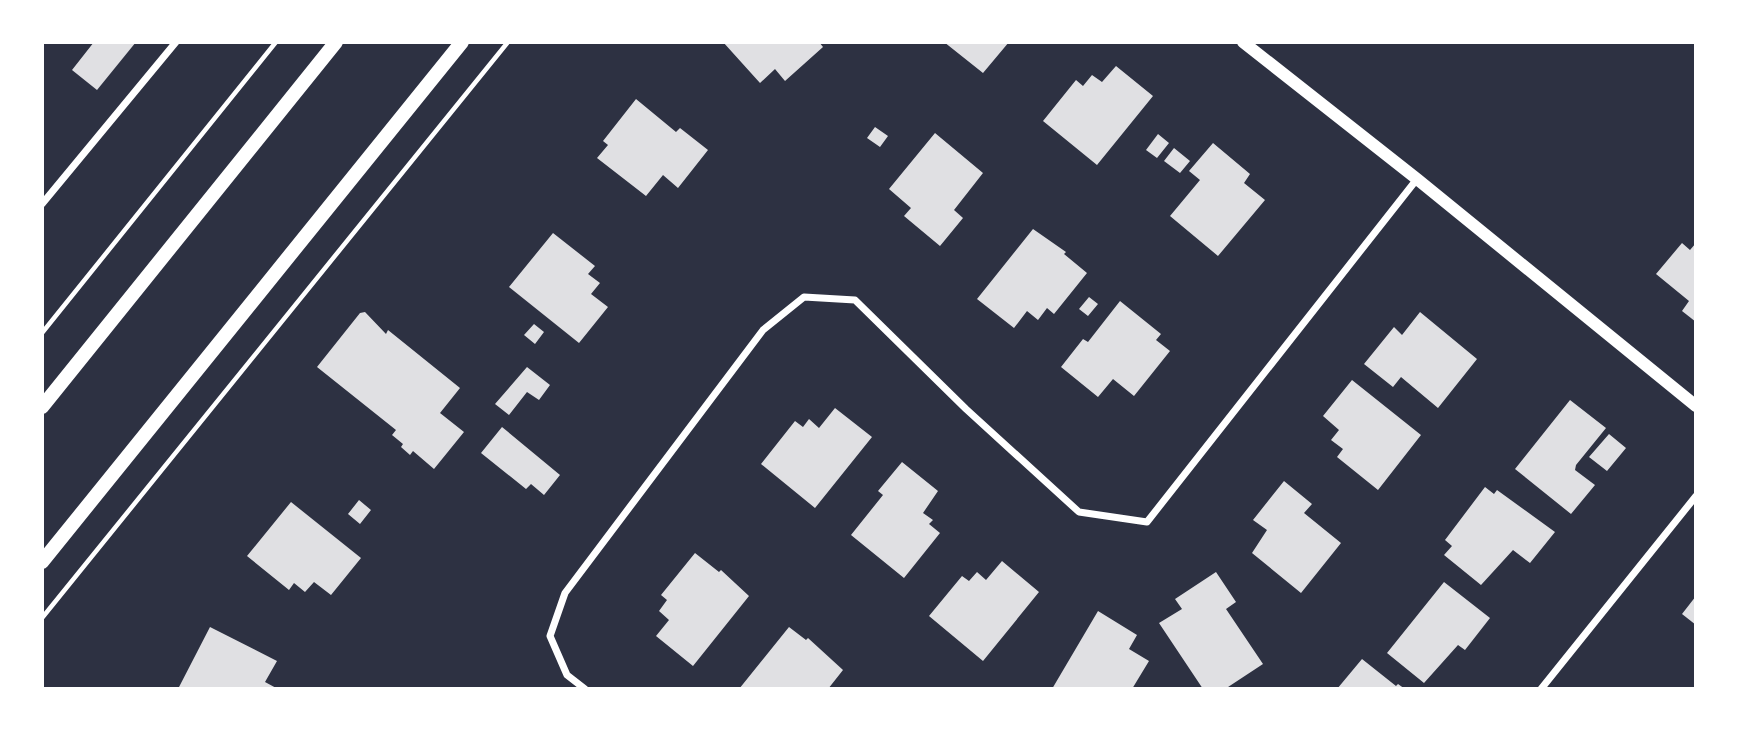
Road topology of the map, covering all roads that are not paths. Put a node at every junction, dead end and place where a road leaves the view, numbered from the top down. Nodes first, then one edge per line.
1 (176, 42) edge
2 (336, 42) edge
3 (462, 42) edge
4 (1243, 42) edge
5 (1418, 179) junction
6 (42, 204) edge
7 (1696, 406) edge
8 (42, 407) edge
9 (1696, 496) edge
10 (42, 562) edge
11 (585, 689) edge
12 (1541, 689) edge

1 - 6 street
2 - 8 main road
3 - 10 main road
4 - 5 street
5 - 7 street
5 - 11 street
9 - 12 street

